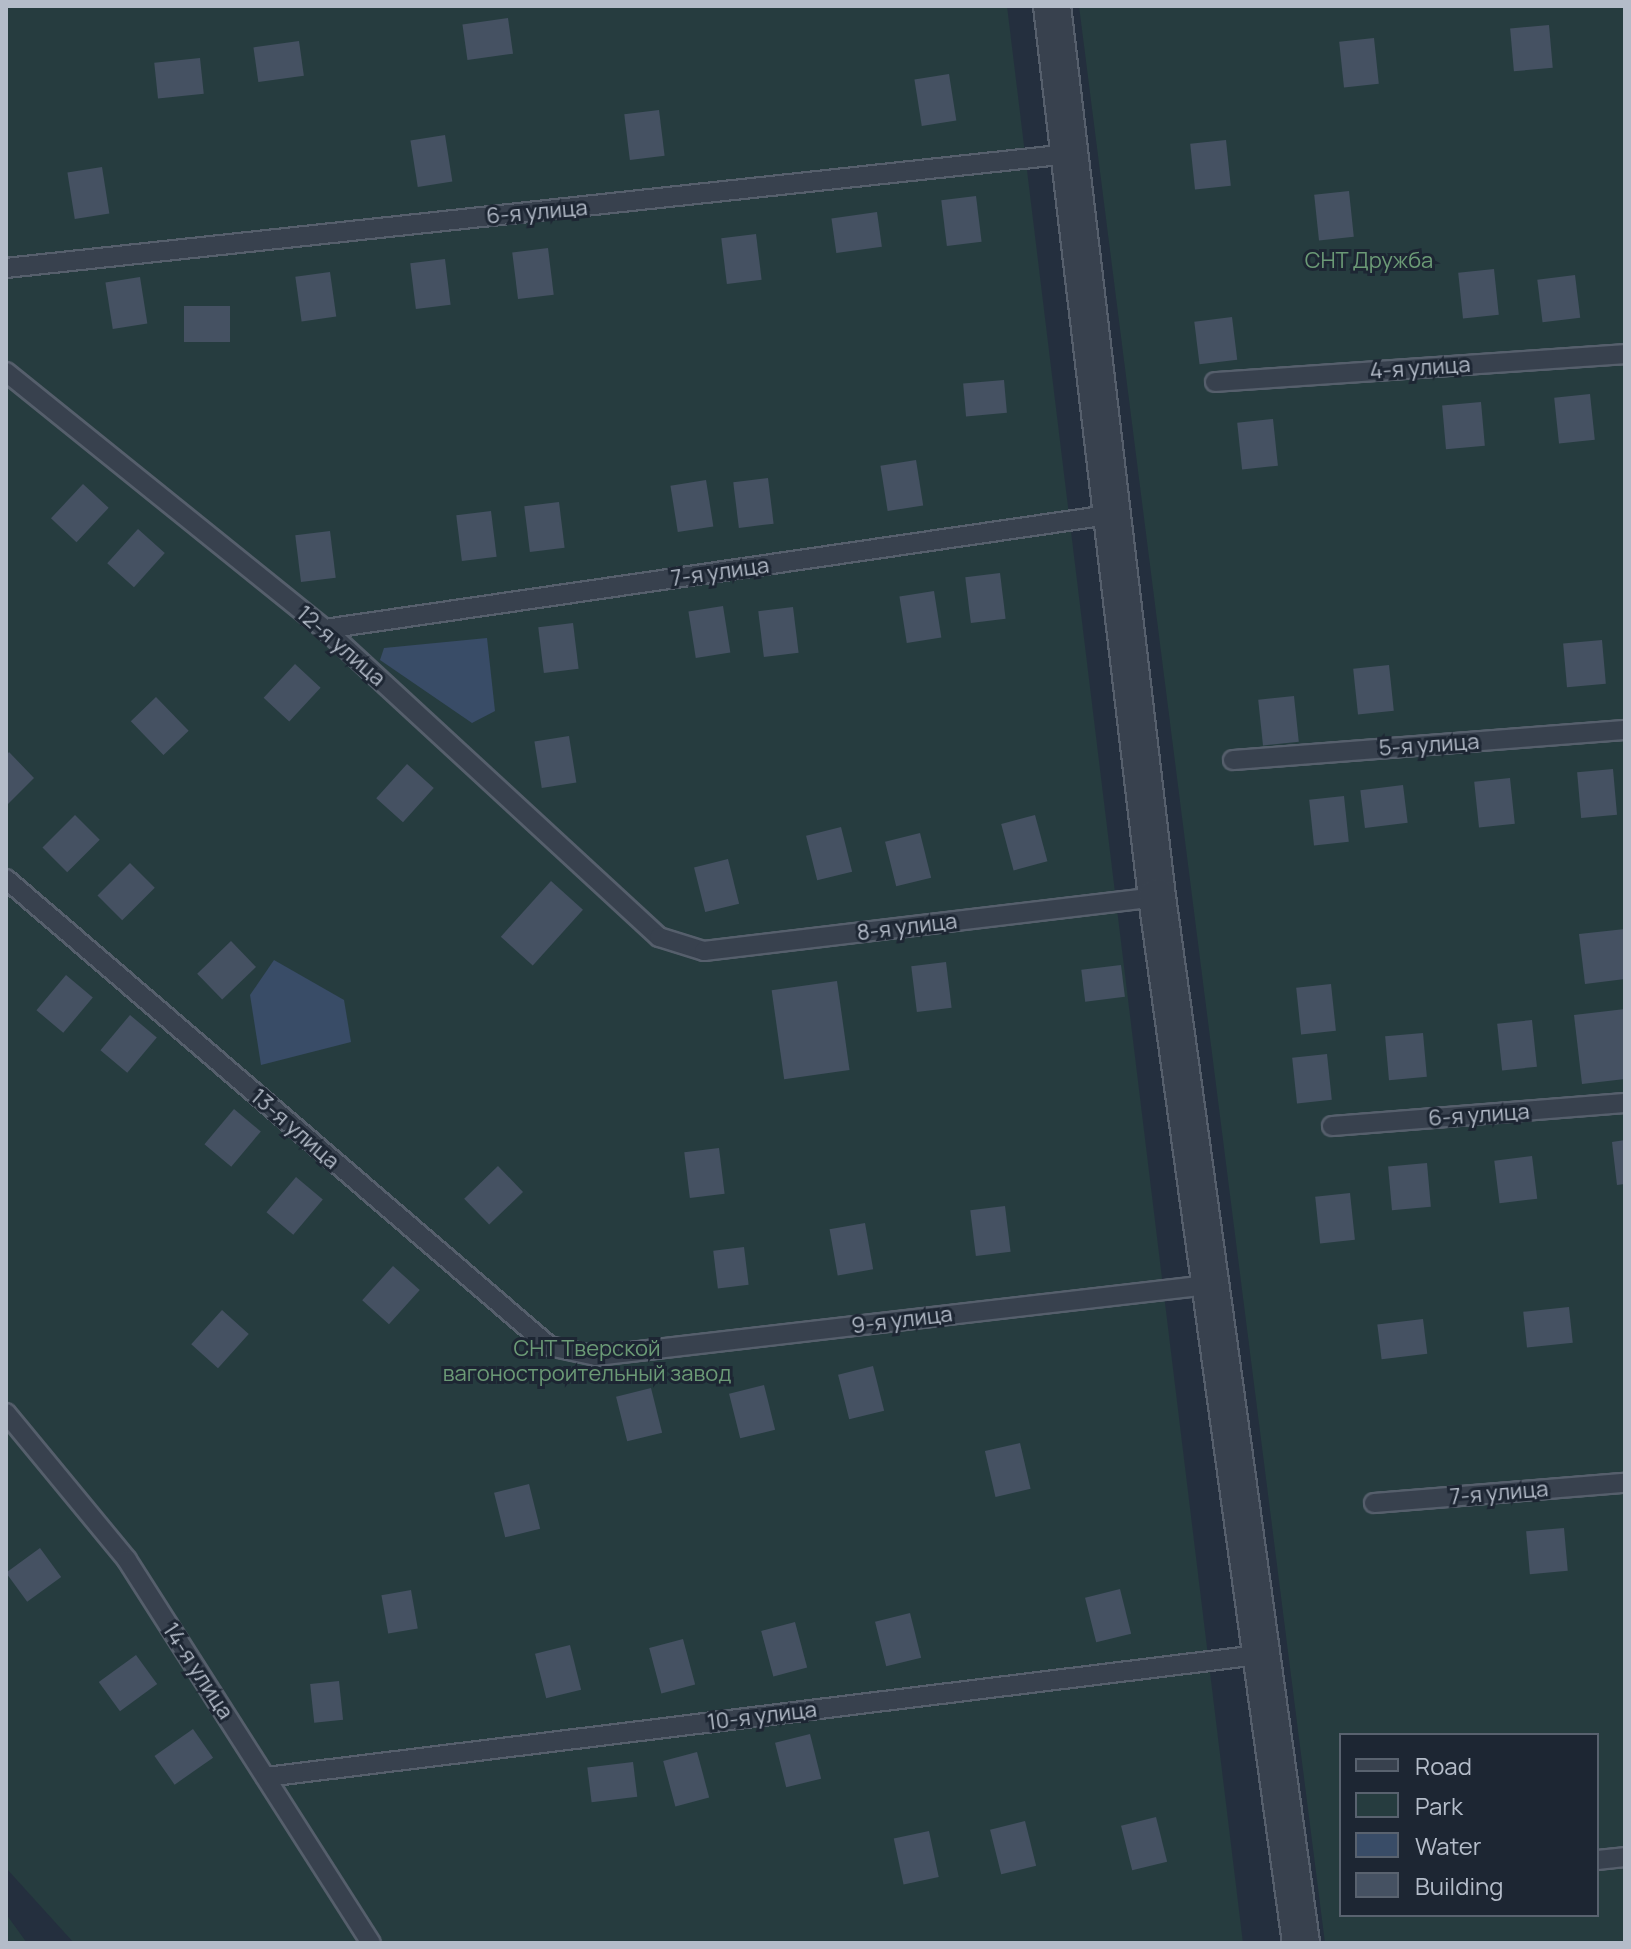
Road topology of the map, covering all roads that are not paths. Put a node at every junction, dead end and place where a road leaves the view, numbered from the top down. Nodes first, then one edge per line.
1 (1052, 6) edge
2 (1069, 154) junction
3 (6, 268) edge
4 (1625, 354) edge
5 (6, 372) edge
6 (1215, 382) dead end
7 (1115, 514) junction
8 (325, 629) junction
9 (1625, 730) edge
10 (1233, 760) dead end
11 (6, 879) edge
12 (1157, 897) junction
13 (659, 937) joint
14 (1625, 1103) edge
15 (1332, 1126) dead end
16 (1208, 1285) junction
17 (596, 1356) joint
18 (6, 1413) edge
19 (1625, 1483) edge
20 (1374, 1503) dead end
21 (1258, 1655) junction
22 (266, 1777) junction
23 (1625, 1857) edge
24 (1599, 1860) edge
25 (371, 1943) edge
26 (1301, 1943) edge

1 - 2 street
2 - 3 lane, 6-я улица
2 - 7 street
4 - 6 lane, 4-я улица
5 - 8 lane, 12-я улица
7 - 8 lane, 7-я улица
7 - 12 street
8 - 13 lane, 12-я улица
9 - 10 lane, 5-я улица
11 - 17 lane, 13-я улица
12 - 13 lane, 8-я улица
12 - 16 street
14 - 15 lane, 6-я улица
16 - 17 lane, 9-я улица
16 - 21 street
18 - 22 lane, 14-я улица
19 - 20 lane, 7-я улица
21 - 22 lane, 10-я улица
21 - 26 street
22 - 25 lane, 14-я улица
23 - 24 lane

